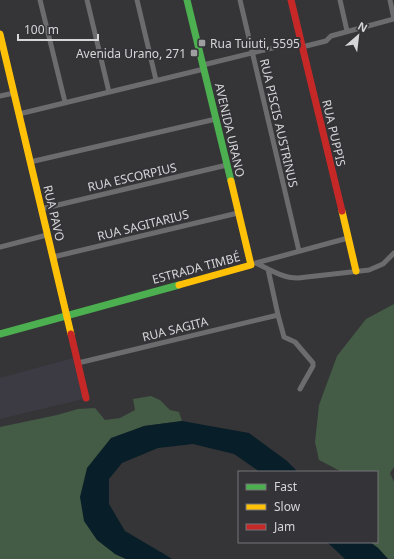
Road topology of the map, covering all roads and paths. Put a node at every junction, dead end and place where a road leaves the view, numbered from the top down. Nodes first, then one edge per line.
1 (40, 0) edge
2 (87, 0) edge
3 (136, 0) edge
4 (187, 0) edge
5 (240, 0) edge
6 (291, 0) edge
7 (340, 0) edge
8 (390, 0) edge
9 (394, 19) edge
10 (347, 31) junction
11 (0, 34) edge
12 (302, 44) junction
13 (252, 53) junction
14 (203, 67) junction
15 (156, 80) junction
16 (109, 92) junction
17 (14, 93) junction
18 (0, 96) edge
19 (65, 102) junction
20 (19, 114) junction
21 (216, 119) junction
22 (30, 162) junction
23 (227, 166) junction
24 (41, 209) junction
25 (238, 213) junction
26 (48, 235) junction
27 (348, 238) junction
28 (0, 247) edge
29 (299, 251) junction
30 (394, 253) edge
31 (53, 257) junction
32 (253, 264) junction
33 (268, 269) junction
34 (356, 272) junction
35 (278, 315) junction
36 (66, 316) junction
37 (0, 334) edge
38 (78, 363) junction
39 (300, 389) dead end
40 (86, 398) dead end

1 - 19 street
2 - 16 street
3 - 15 street
4 - 14 street, AVENIDA URANO
5 - 13 street, RUA PISCIS AUSTRINUS
6 - 12 street, RUA PUPPIS
7 - 10 street
8 - 9 street
9 - 10 street
10 - 12 street
11 - 17 street, RUA PAVO
12 - 13 street
12 - 27 street, RUA PUPPIS
13 - 14 street
13 - 29 street, RUA PISCIS AUSTRINUS
14 - 15 street
14 - 21 street, AVENIDA URANO
15 - 16 street
16 - 19 street
17 - 18 street
17 - 20 street, RUA PAVO
19 - 20 street
20 - 22 street, RUA PAVO
21 - 22 street
21 - 23 street, AVENIDA URANO
22 - 24 street, RUA PAVO
23 - 24 street, RUA ESCORPIUS
23 - 25 street, AVENIDA URANO
24 - 26 street, RUA PAVO
25 - 31 street, RUA SAGITARIUS
25 - 32 street, AVENIDA URANO
26 - 28 street
26 - 31 street, RUA PAVO
27 - 29 street
27 - 34 street, RUA PUPPIS
29 - 32 street
30 - 34 street, ESTRADA TIMBÉ
31 - 36 street, RUA PAVO
32 - 33 street, ESTRADA TIMBÉ
32 - 36 street, ESTRADA TIMBÉ
33 - 34 street, ESTRADA TIMBÉ
33 - 35 street
35 - 38 street, RUA SAGITA
35 - 39 street
36 - 37 street, ESTRADA TIMBÉ
36 - 38 street, RUA PAVO
38 - 40 street, RUA PAVO

